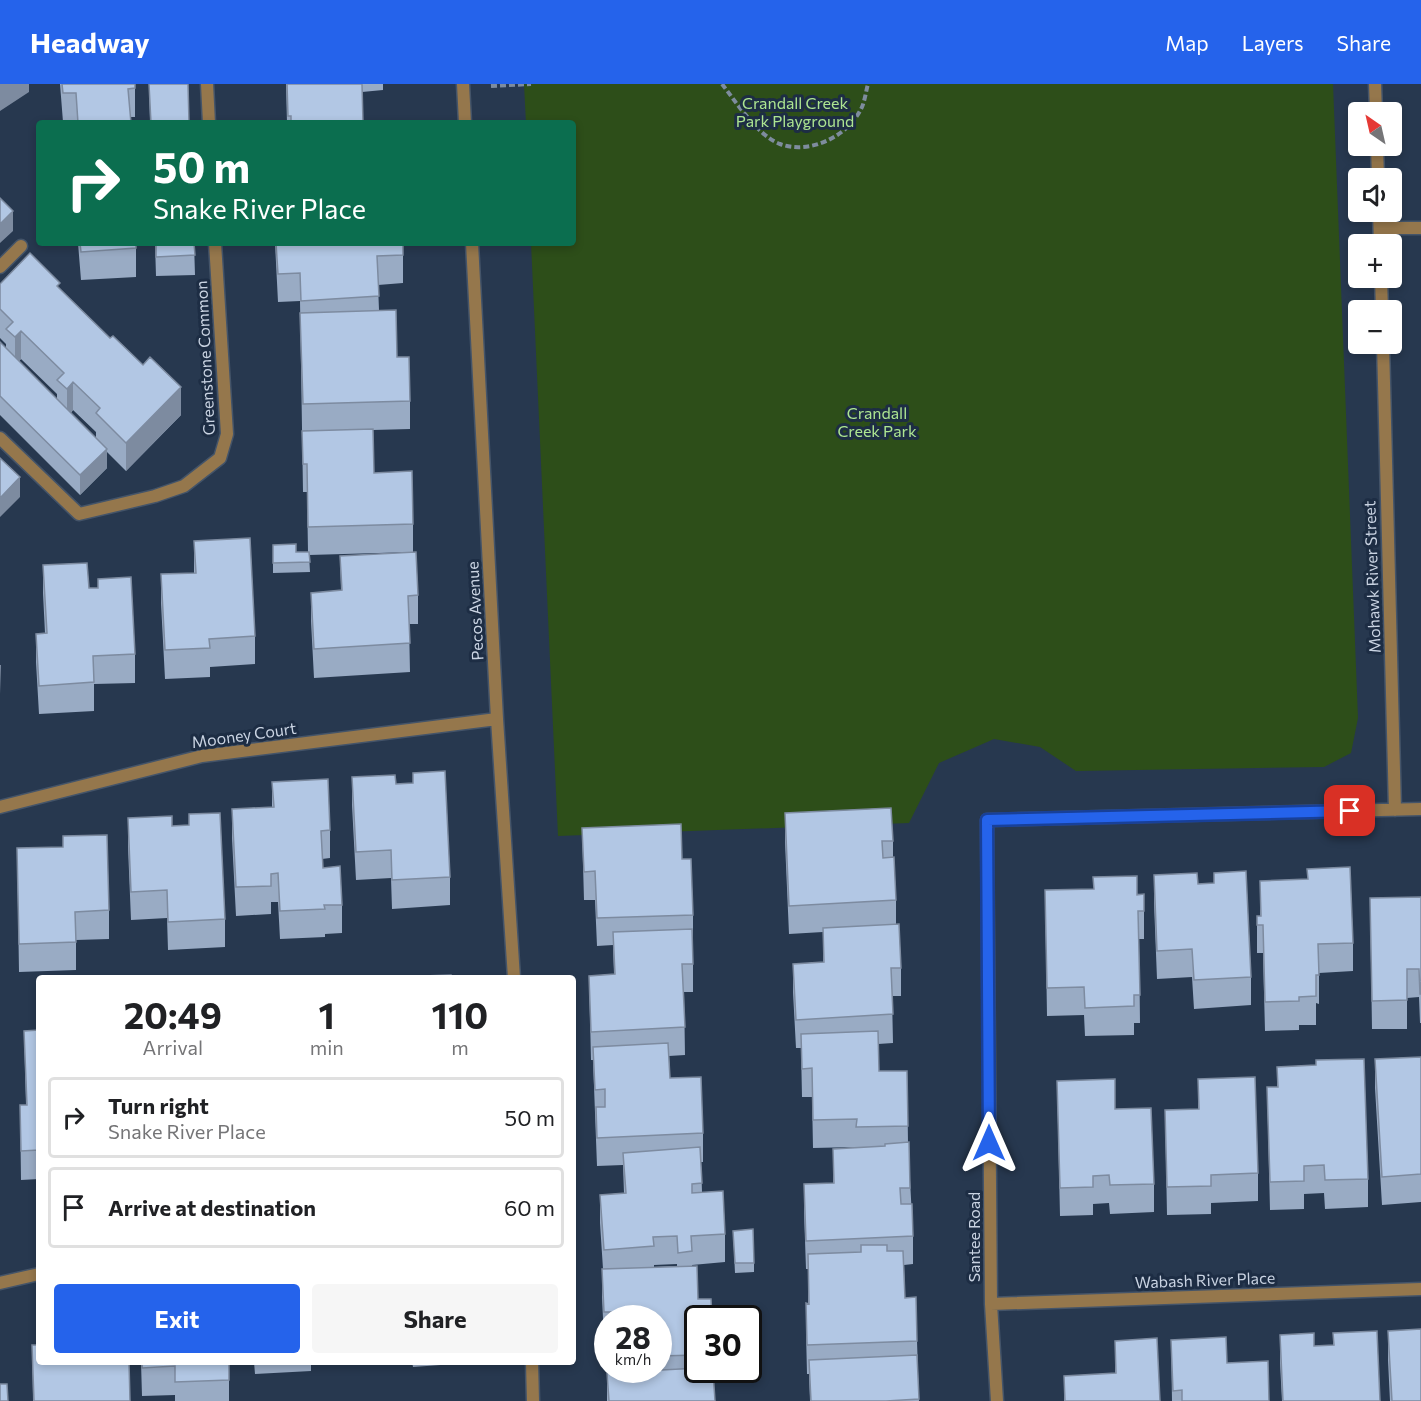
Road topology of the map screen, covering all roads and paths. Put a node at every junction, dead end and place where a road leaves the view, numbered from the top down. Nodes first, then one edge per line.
1 (207, 84) edge
2 (531, 84) edge
3 (722, 84) edge
4 (868, 84) edge
5 (1375, 84) edge
6 (463, 86) edge
7 (1376, 102) edge
8 (209, 120) edge
9 (465, 120) edge
10 (1380, 222) edge
11 (1380, 228) junction
12 (1421, 228) edge
13 (1380, 234) edge
14 (21, 246) dead end
15 (215, 246) edge
16 (472, 246) edge
17 (0, 267) edge
18 (1383, 354) edge
19 (0, 438) edge
20 (497, 719) junction
21 (0, 807) edge
22 (1421, 809) edge
23 (1395, 810) junction
24 (514, 975) edge
25 (36, 1275) edge
26 (0, 1283) edge
27 (1421, 1289) edge
28 (991, 1304) junction
29 (532, 1365) edge
30 (533, 1401) edge
31 (997, 1401) edge

1 - 8 street
2 - 6 path
3 - 4 path
5 - 7 street
6 - 9 street
10 - 11 street
11 - 12 street
11 - 13 street
14 - 17 street
15 - 19 street, Greenstone Common
16 - 20 street, Pecos Avenue
18 - 23 street, Mohawk River Street
20 - 21 street, Mooney Court
20 - 24 street, Pecos Avenue
22 - 23 street
23 - 28 street, Santee Road
25 - 26 street
27 - 28 street, Wabash River Place
28 - 31 street, Santee Road
29 - 30 street

